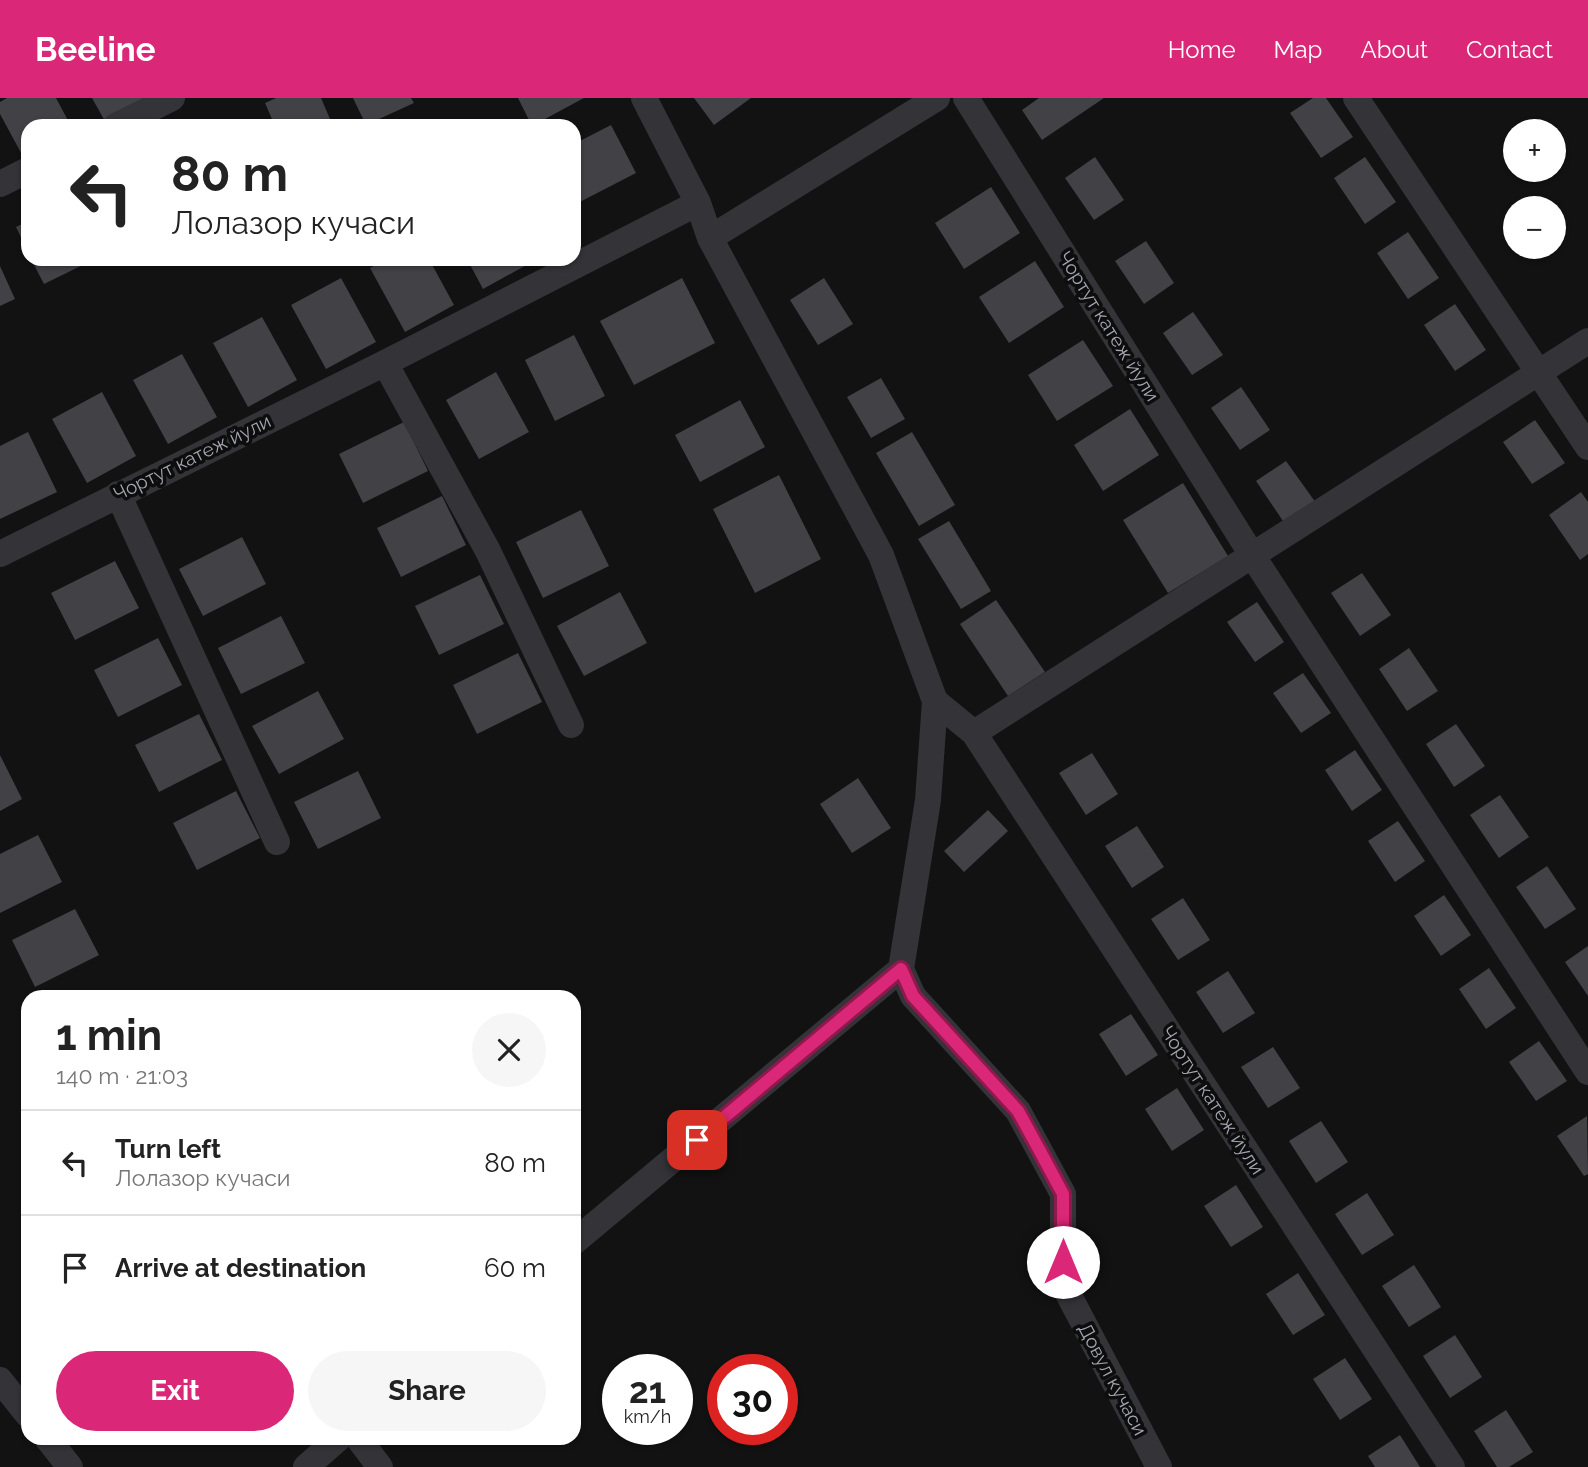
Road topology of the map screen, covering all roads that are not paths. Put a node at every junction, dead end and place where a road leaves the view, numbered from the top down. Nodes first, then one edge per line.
1 (172, 98) edge
2 (644, 98) edge
3 (937, 98) edge
4 (966, 98) edge
5 (1356, 98) edge
6 (130, 119) edge
7 (21, 174) edge
8 (0, 184) edge
9 (698, 203) junction
10 (710, 238) junction
11 (581, 263) edge
12 (575, 266) edge
13 (1588, 341) edge
14 (385, 363) junction
15 (1540, 372) junction
16 (1588, 447) edge
17 (118, 494) junction
18 (0, 554) edge
19 (1252, 555) junction
20 (935, 701) junction
21 (571, 726) dead end
22 (974, 733) junction
23 (277, 842) dead end
24 (901, 969) junction
25 (1588, 1072) edge
26 (581, 1236) edge
27 (0, 1380) edge
28 (21, 1406) edge
29 (53, 1445) edge
30 (331, 1445) edge
31 (363, 1445) edge
32 (70, 1467) edge
33 (306, 1467) edge
34 (380, 1467) edge
35 (1159, 1467) edge
36 (1452, 1467) edge

1 - 6 street
2 - 9 street
3 - 10 street
4 - 19 street, Чортут катеж йули
5 - 15 street
7 - 8 street
9 - 10 street
9 - 11 street, Чортут катеж йули
10 - 20 street
12 - 14 street, Чортут катеж йули
13 - 15 street
14 - 17 street, Чортут катеж йули
14 - 21 street
15 - 16 street
15 - 19 street
17 - 18 street, Чортут катеж йули
17 - 23 street
19 - 22 street
19 - 25 street, Чортут катеж йули
20 - 22 street, Чортут катеж йули
20 - 24 street
22 - 36 street, Чортут катеж йули
24 - 26 street
24 - 35 street, Довул кучаси
27 - 28 street
29 - 32 street
30 - 33 street
31 - 34 street

